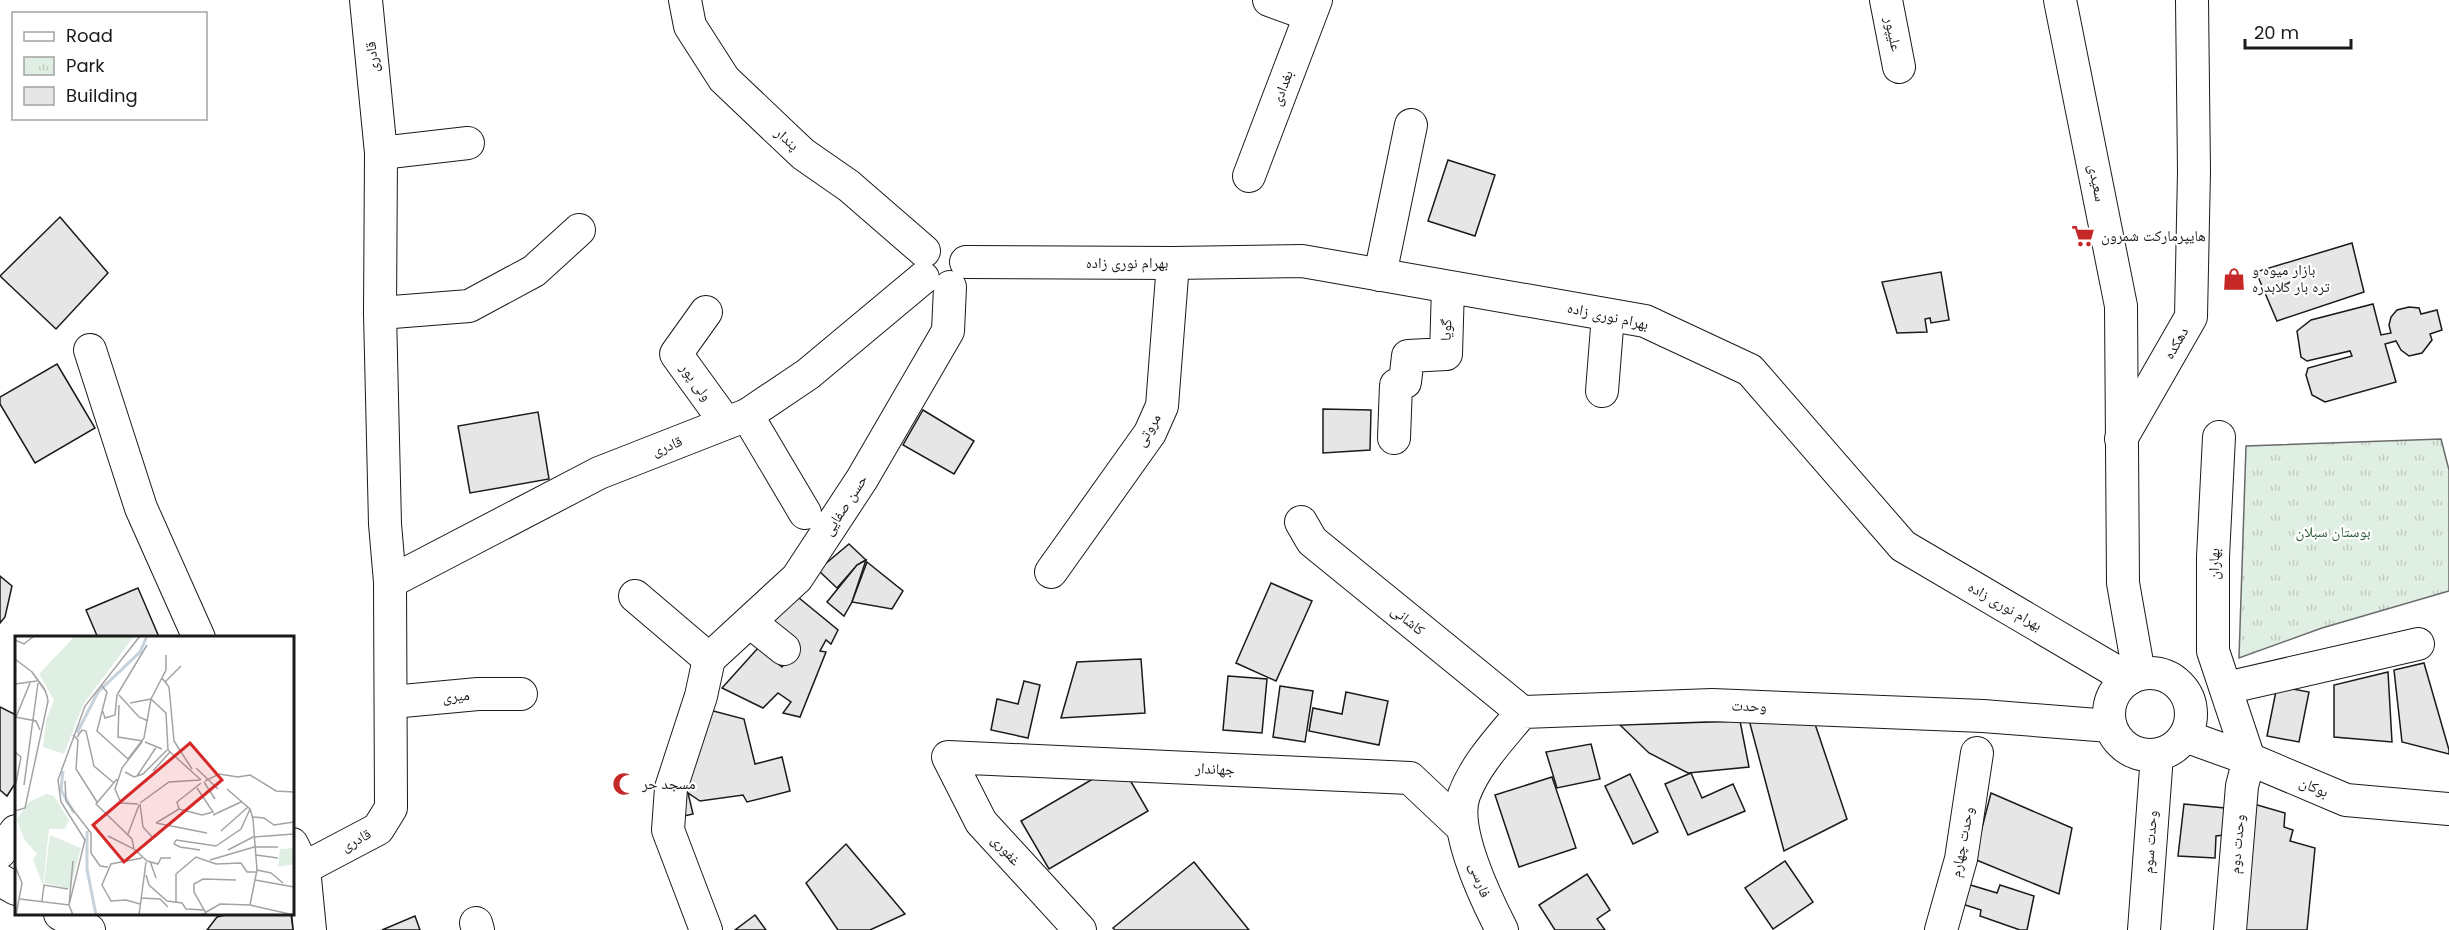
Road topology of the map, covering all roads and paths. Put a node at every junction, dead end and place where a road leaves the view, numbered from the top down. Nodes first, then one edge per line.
1 (366, 0) edge
2 (685, 0) edge
3 (1269, 0) edge
4 (1886, 0) edge
5 (2060, 0) edge
6 (2192, 0) edge
7 (1313, 7) edge
8 (1899, 67) dead end
9 (1411, 125) dead end
10 (468, 143) dead end
11 (381, 153) junction
12 (1249, 176) dead end
13 (579, 230) dead end
14 (1173, 263) junction
15 (941, 270) junction
16 (1380, 274) junction
17 (1448, 287) junction
18 (706, 312) dead end
19 (380, 313) junction
20 (1608, 315) junction
21 (90, 350) dead end
22 (1602, 391) dead end
23 (737, 419) junction
24 (2219, 437) dead end
25 (1394, 438) dead end
26 (2121, 440) junction
27 (805, 513) dead end
28 (1301, 522) dead end
29 (1051, 572) dead end
30 (390, 582) junction
31 (635, 596) dead end
32 (750, 622) junction
33 (198, 636) edge
34 (2418, 644) dead end
35 (783, 649) dead end
36 (709, 659) junction
37 (2134, 677) junction
38 (2226, 688) junction
39 (521, 694) dead end
40 (392, 702) junction
41 (1522, 712) junction
42 (2110, 726) junction
43 (2185, 736) junction
44 (1977, 753) dead end
45 (2157, 755) junction
46 (948, 757) joint
47 (2249, 759) junction
48 (2449, 809) edge
49 (1462, 827) junction
50 (15, 832) edge
51 (0, 852) edge
52 (298, 856) edge
53 (0, 880) edge
54 (15, 888) edge
55 (62, 915) edge
56 (89, 930) edge
57 (310, 930) edge
58 (706, 930) edge
59 (1080, 930) edge
60 (1502, 930) edge
61 (1941, 930) edge
62 (2144, 930) edge
63 (2230, 930) edge

1 - 11 street, قادری
2 - 15 street, پندار
3 - 7 street
4 - 8 street, علیپور
5 - 26 street, سعیدی
6 - 26 street, دهکده
7 - 12 street, بغدادی
9 - 16 street
10 - 11 street
11 - 19 street, قادری
13 - 19 street
14 - 15 street, بهرام نوری زاده
14 - 16 street, بهرام نوری زاده
14 - 29 street, مروتی
15 - 23 street, قادری
15 - 32 street, حسن صفایی
16 - 17 street, بهرام نوری زاده
17 - 20 street, بهرام نوری زاده
17 - 25 street, گویا
18 - 23 street, ولی پور
19 - 30 street, قادری
20 - 22 street
20 - 37 street, بهرام نوری زاده
21 - 33 street
23 - 27 street
23 - 30 street, قادری
24 - 38 street, بهاران
26 - 37 street
28 - 41 street, کاشانی
30 - 40 street, قادری
31 - 36 street
32 - 35 street
32 - 36 street, حسن صفایی
34 - 38 street
36 - 58 street
37 - 42 street
37 - 43 street
38 - 47 street, بهاران
39 - 40 street, میری
40 - 52 street, قادری
41 - 42 street, وحدت
41 - 49 street
42 - 45 street
43 - 45 street
43 - 47 street, بوکان
44 - 61 street, وحدت چهارم
45 - 62 street, وحدت سوم
46 - 49 street, جهاندار
46 - 59 street, غفوری
47 - 48 street, بوکان
47 - 63 street, وحدت دوم
49 - 60 street, فارسی
50 - 51 street
52 - 57 street, قادری
53 - 54 street
55 - 56 street

